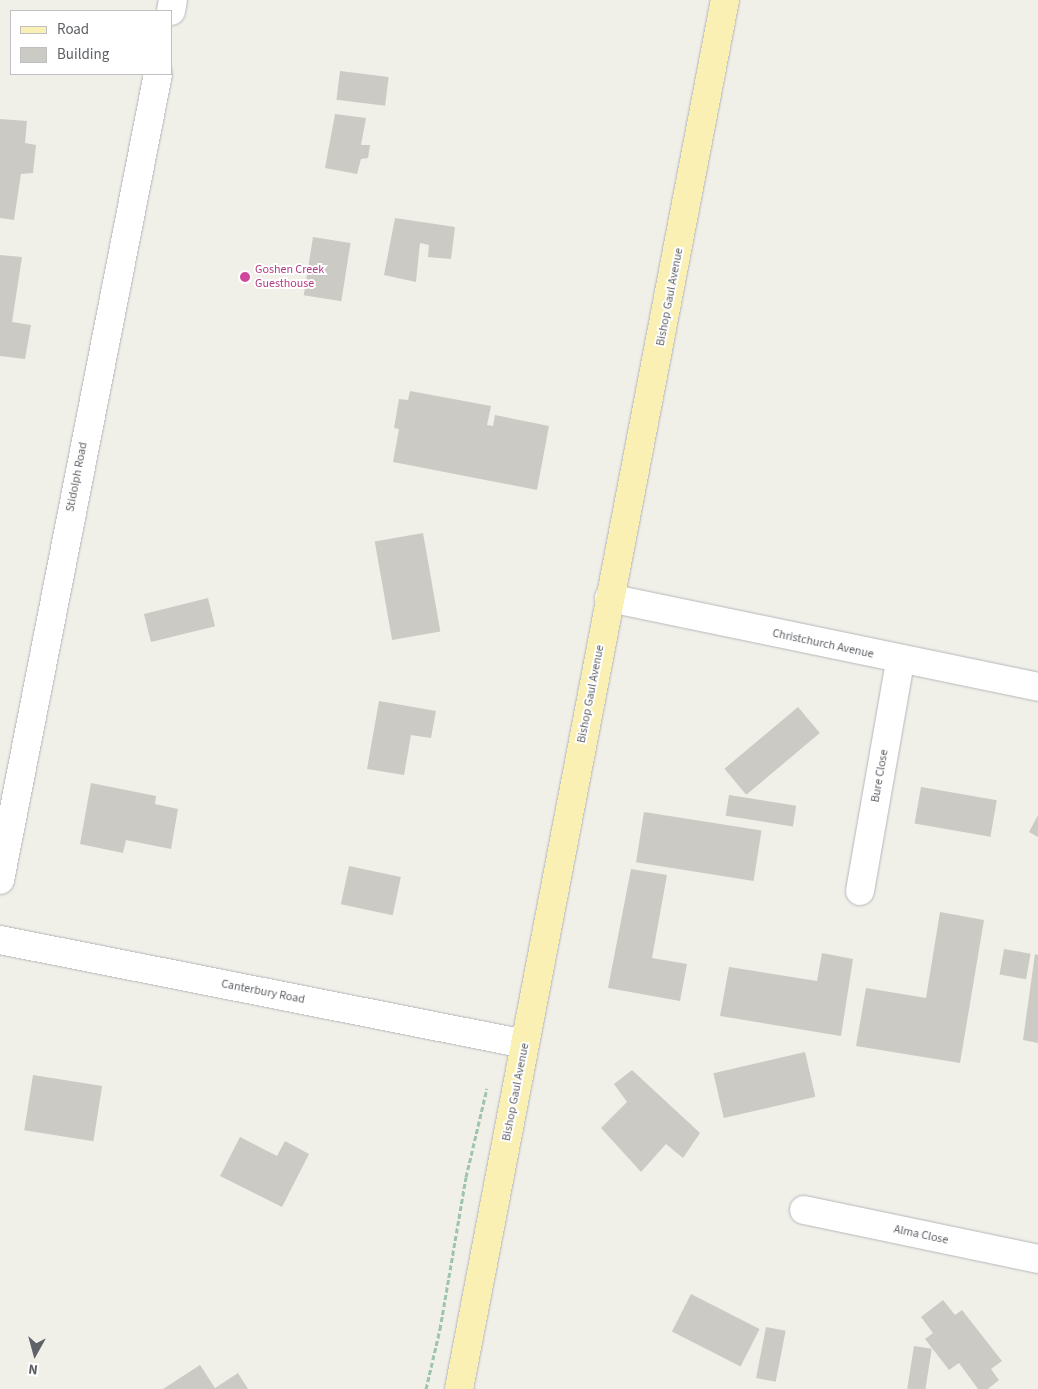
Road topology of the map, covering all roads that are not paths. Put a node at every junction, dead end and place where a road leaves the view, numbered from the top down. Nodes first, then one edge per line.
1 (725, 0) edge
2 (158, 75) edge
3 (609, 598) junction
4 (900, 661) junction
5 (1038, 687) edge
6 (0, 880) edge
7 (860, 891) dead end
8 (0, 940) edge
9 (525, 1044) junction
10 (804, 1210) dead end
11 (1038, 1259) edge
12 (459, 1389) edge

1 - 3 main road, Bishop Gaul Avenue
2 - 6 street, Stidolph Road
3 - 4 street, Christchurch Avenue
3 - 9 main road, Bishop Gaul Avenue
4 - 5 street, Christchurch Avenue
4 - 7 street, Bure Close
8 - 9 street, Canterbury Road
9 - 12 main road, Bishop Gaul Avenue
10 - 11 street, Alma Close

